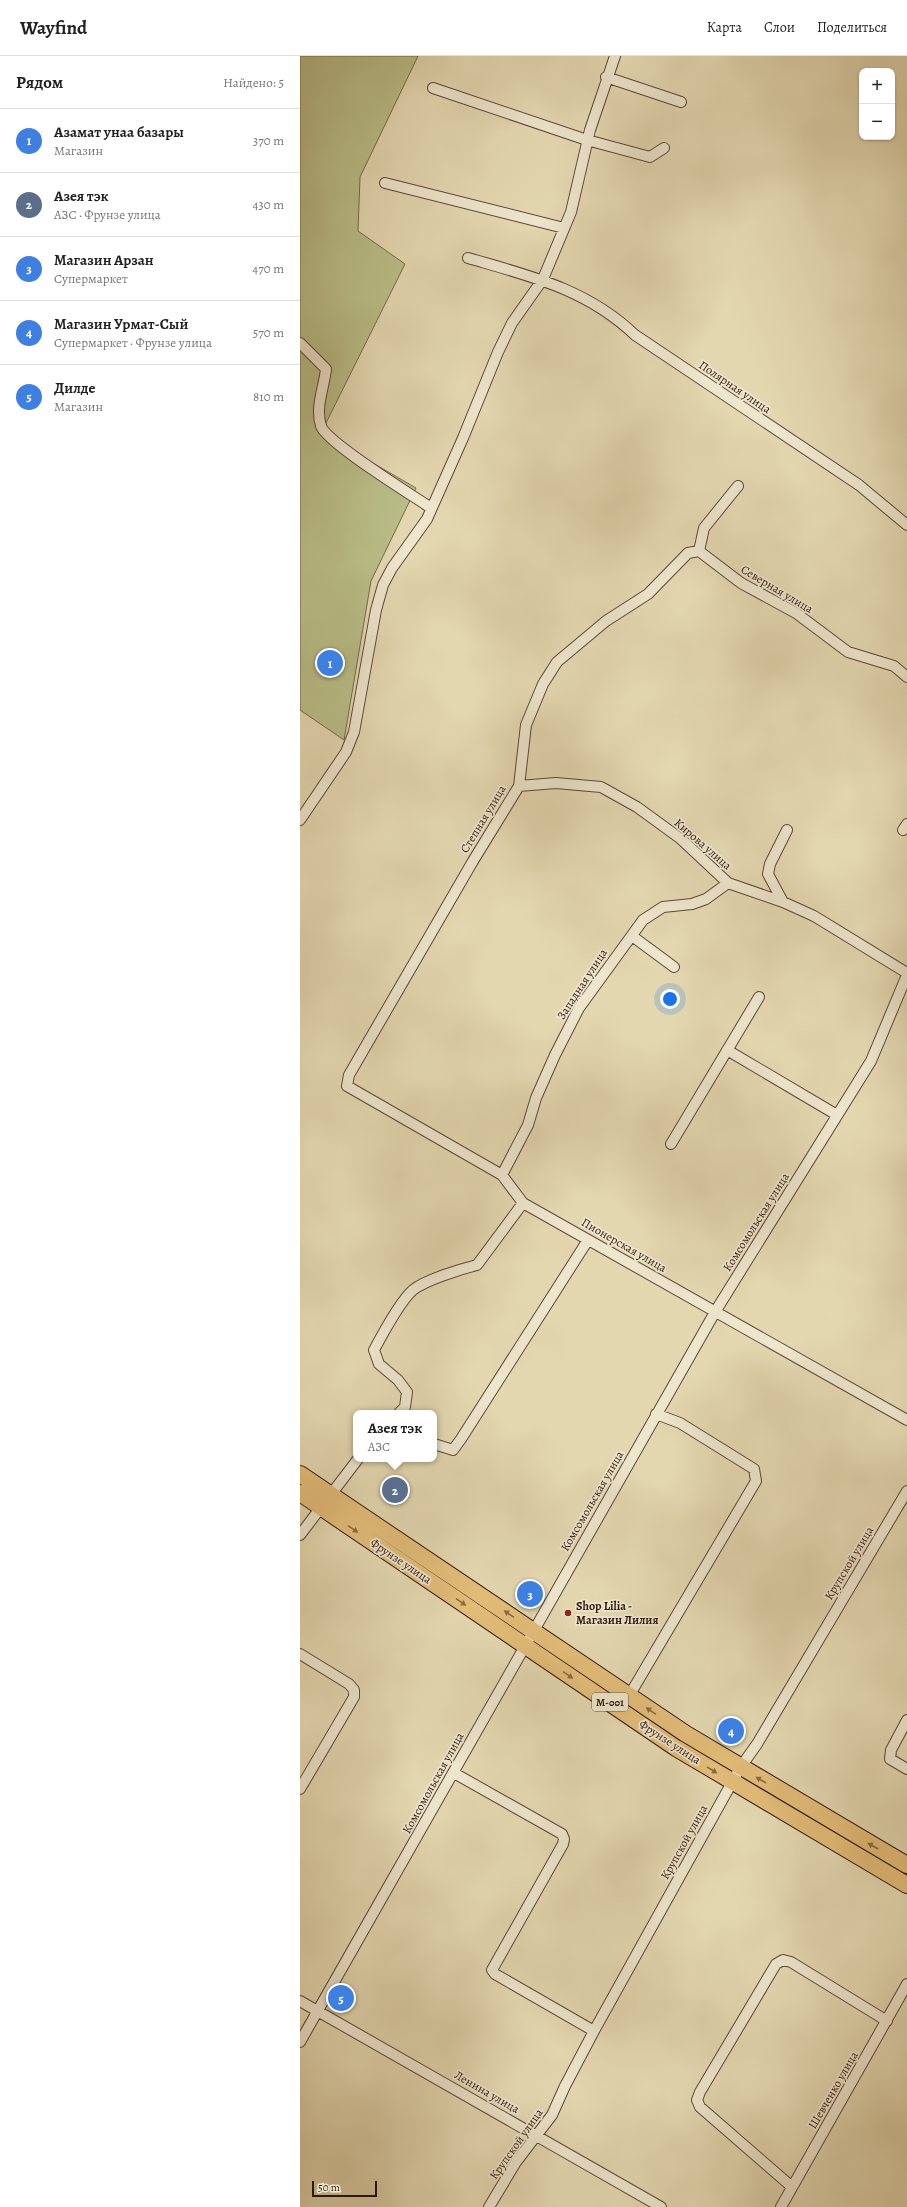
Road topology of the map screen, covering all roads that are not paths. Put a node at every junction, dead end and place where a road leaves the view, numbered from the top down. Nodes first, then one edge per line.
1 (615, 56) edge
2 (606, 77) junction
3 (433, 88) dead end
4 (681, 102) dead end
5 (587, 140) junction
6 (664, 148) dead end
7 (385, 183) dead end
8 (564, 228) junction
9 (468, 258) dead end
10 (543, 280) junction
11 (300, 343) edge
12 (738, 486) dead end
13 (431, 508) junction
14 (907, 525) edge
15 (699, 552) junction
16 (907, 677) edge
17 (519, 786) junction
18 (300, 820) edge
19 (787, 830) dead end
20 (728, 883) junction
21 (783, 902) junction
22 (632, 936) junction
23 (674, 967) dead end
24 (907, 974) edge
25 (759, 997) dead end
26 (727, 1050) junction
27 (349, 1075) joint
28 (837, 1115) junction
29 (671, 1144) dead end
30 (502, 1175) junction
31 (523, 1203) junction
32 (588, 1240) junction
33 (715, 1312) junction
34 (402, 1410) edge
35 (656, 1414) junction
36 (907, 1420) edge
37 (437, 1445) edge
38 (356, 1462) edge
39 (300, 1474) edge
40 (907, 1491) edge
41 (300, 1493) edge
42 (330, 1494) junction
43 (321, 1507) junction
44 (300, 1535) edge
45 (533, 1631) junction
46 (525, 1645) junction
47 (300, 1654) edge
48 (629, 1696) junction
49 (907, 1720) edge
50 (740, 1768) junction
51 (907, 1768) edge
52 (454, 1772) junction
53 (732, 1782) junction
54 (300, 1789) edge
55 (907, 1865) edge
56 (907, 1885) edge
57 (907, 1984) edge
58 (300, 2001) edge
59 (318, 2011) junction
60 (887, 2021) junction
61 (594, 2031) junction
62 (300, 2042) edge
63 (537, 2135) junction
64 (792, 2188) junction
65 (489, 2207) edge
66 (661, 2207) edge
67 (781, 2207) edge

1 - 2 street
2 - 4 street
2 - 5 street
3 - 5 street
5 - 6 street
5 - 8 street
7 - 8 street
8 - 10 street
9 - 10 street, Полярная улица
10 - 13 street
10 - 14 street, Полярная улица
11 - 13 street
12 - 15 street
13 - 18 street
15 - 16 street, Северная улица
15 - 17 street, Степная улица
17 - 20 street, Кирова улица
17 - 27 street, Степная улица
19 - 21 street
20 - 21 street, Кирова улица
20 - 22 street, Западная улица
21 - 24 street, Кирова улица
22 - 23 street
22 - 30 street, Западная улица
24 - 28 street, Комсомольская улица
25 - 26 street
26 - 28 street
26 - 29 street
27 - 30 street, Пионерская улица
28 - 33 street, Комсомольская улица
30 - 31 street, Пионерская улица
31 - 32 street, Пионерская улица
31 - 34 street
32 - 33 street, Пионерская улица
32 - 37 street
33 - 35 street, Комсомольская улица
33 - 36 street, Пионерская улица
35 - 45 street, Комсомольская улица
35 - 48 street
38 - 42 street
39 - 42 main road, M-001
40 - 50 street, Крупской улица
41 - 43 main road, M-001
42 - 43 street
45 -> 42 main road, Фрунзе улица / M-001
43 - 44 street
43 -> 46 main road, Фрунзе улица / M-001
45 - 46 street, Комсомольская улица
45 - 48 main road, Фрунзе улица / M-001
46 - 52 street, Комсомольская улица
46 -> 53 main road, Фрунзе улица / M-001
47 - 54 street
50 -> 48 main road, Фрунзе улица / M-001
49 - 51 street
50 - 53 street, Крупской улица
55 -> 50 main road, Фрунзе улица / M-001
52 - 59 street, Комсомольская улица
52 - 61 street
53 - 56 main road, Фрунзе улица / M-001
53 - 61 street, Крупской улица
57 - 60 street, Шевченко улица
58 - 59 street, Ленина улица
59 - 62 street, Комсомольская улица
59 - 63 street, Ленина улица
60 - 64 street, Шевченко улица
60 - 64 street
61 - 63 street, Крупской улица
63 - 65 street, Крупской улица
63 - 66 street, Ленина улица
64 - 67 street, Шевченко улица

